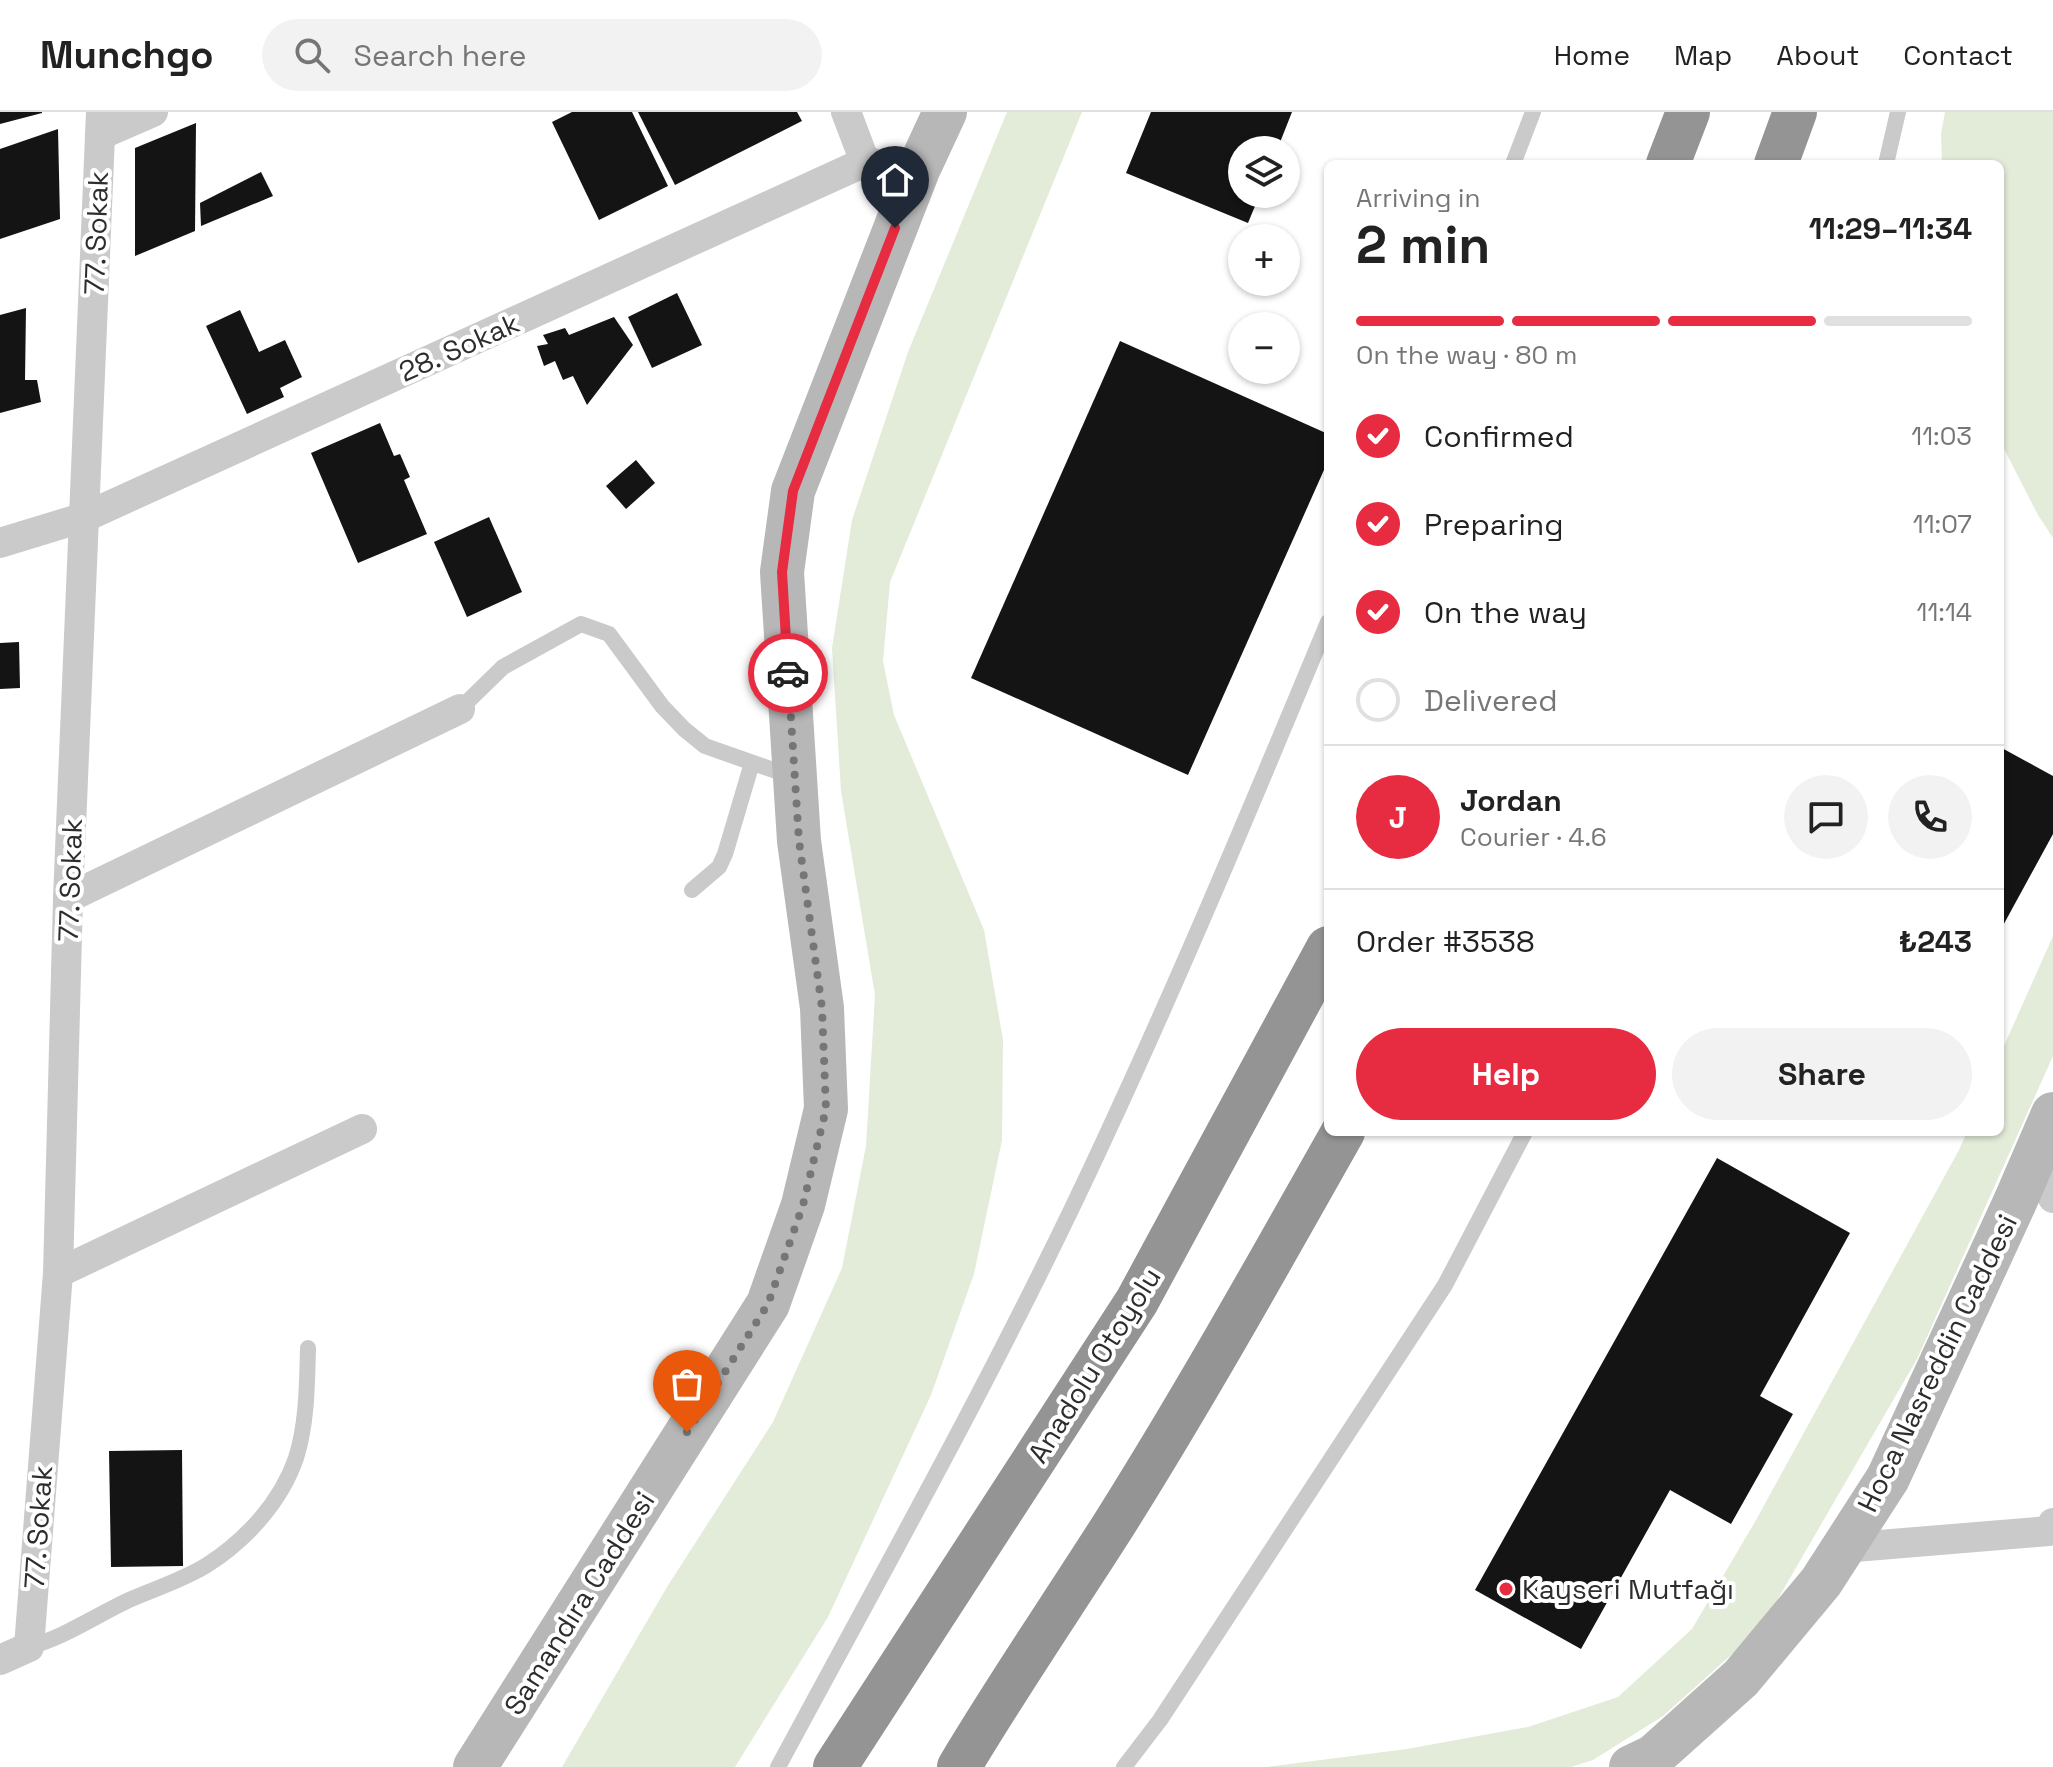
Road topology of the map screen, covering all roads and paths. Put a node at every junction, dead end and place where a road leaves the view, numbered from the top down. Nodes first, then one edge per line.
1 (153, 112) edge
2 (846, 112) edge
3 (945, 112) edge
4 (1533, 112) edge
5 (1688, 112) edge
6 (1795, 112) edge
7 (1898, 112) edge
8 (101, 123) edge
9 (1515, 160) edge
10 (1670, 160) edge
11 (1777, 160) edge
12 (1887, 160) edge
13 (865, 162) junction
14 (918, 170) junction
15 (85, 517) junction
16 (0, 543) edge
17 (1324, 632) edge
18 (460, 709) joint
19 (752, 763) junction
20 (795, 778) junction
21 (692, 890) dead end
22 (68, 898) junction
23 (1324, 955) edge
24 (2053, 1114) edge
25 (362, 1129) dead end
26 (1341, 1136) edge
27 (1523, 1136) edge
28 (2043, 1180) edge
29 (58, 1273) junction
30 (308, 1348) dead end
31 (2053, 1523) edge
32 (1843, 1548) junction
33 (29, 1647) junction
34 (0, 1660) edge
35 (475, 1767) edge
36 (778, 1767) edge
37 (835, 1767) edge
38 (959, 1767) edge
39 (1124, 1767) edge
40 (1631, 1767) edge

1 - 8 street
2 - 13 street
3 - 14 main road, Samandıra Caddesi
4 - 9 lane
5 - 10 highway
6 - 11 highway
7 - 12 lane
8 - 15 street, 77. Sokak
13 - 14 street
13 - 15 street, 28. Sokak
14 - 20 main road, Samandıra Caddesi
15 - 16 street, 28. Sokak
15 - 22 street, 77. Sokak
17 - 36 lane
18 - 19 lane
18 - 22 street
19 - 20 lane
19 - 21 lane
20 - 35 main road, Samandıra Caddesi
22 - 29 street, 77. Sokak
23 - 37 highway, Anadolu Otoyolu
24 - 28 main road, Hoca Nasreddin Caddesi
25 - 29 street
26 - 38 highway
27 - 39 lane
28 - 32 main road, Hoca Nasreddin Caddesi
29 - 33 street, 77. Sokak
30 - 33 lane
31 - 32 street
32 - 40 main road, Hoca Nasreddin Caddesi
33 - 34 street

